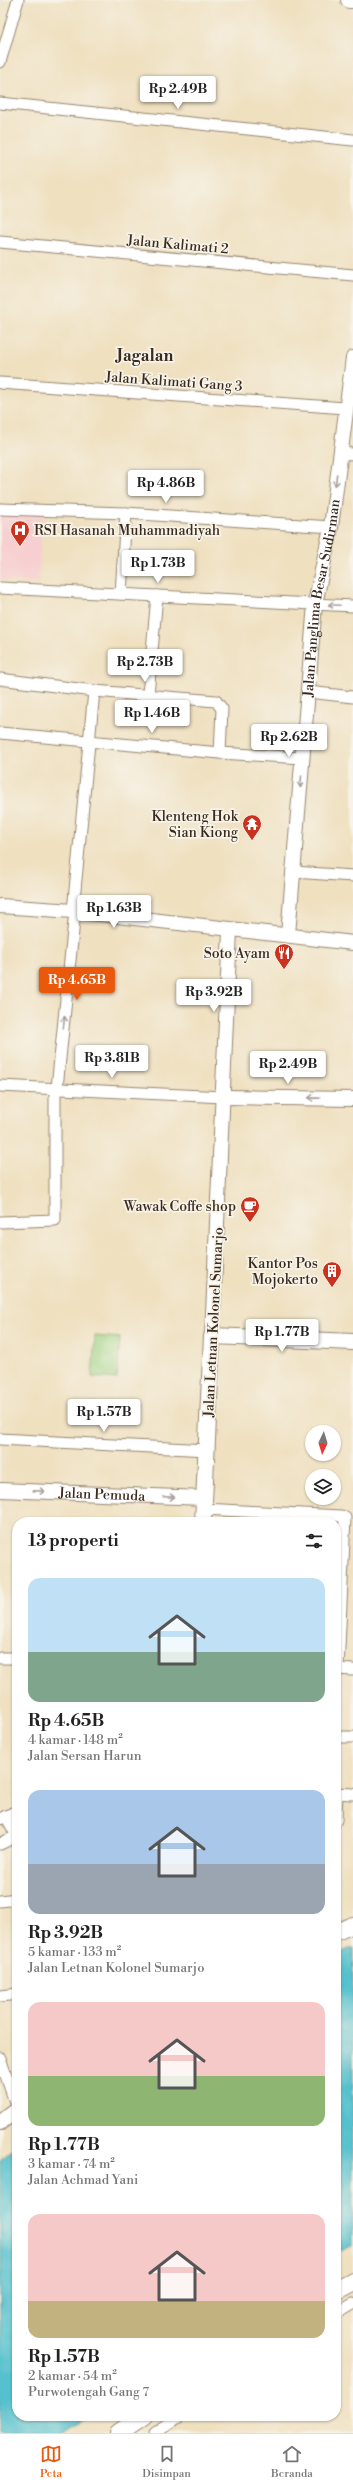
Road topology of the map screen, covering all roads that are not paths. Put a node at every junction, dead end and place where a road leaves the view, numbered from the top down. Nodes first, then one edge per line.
1 (18, 0) edge
2 (349, 0) edge
3 (353, 0) edge
4 (0, 62) edge
5 (0, 103) edge
6 (353, 140) edge
7 (0, 242) edge
8 (353, 275) edge
9 (353, 358) edge
10 (0, 383) edge
11 (345, 408) junction
12 (346, 454) edge
13 (0, 509) edge
14 (126, 513) junction
15 (331, 527) junction
16 (0, 588) edge
17 (121, 594) junction
18 (156, 596) junction
19 (315, 604) junction
20 (353, 606) edge
21 (0, 679) edge
22 (94, 691) junction
23 (308, 692) junction
24 (148, 695) junction
25 (353, 697) edge
26 (0, 733) edge
27 (89, 740) junction
28 (220, 753) junction
29 (302, 758) junction
30 (293, 872) junction
31 (353, 876) edge
32 (0, 906) edge
33 (74, 911) junction
34 (230, 930) junction
35 (288, 935) junction
36 (353, 943) edge
37 (0, 1086) edge
38 (56, 1088) junction
39 (223, 1097) junction
40 (353, 1099) edge
41 (0, 1222) edge
42 (212, 1336) junction
43 (353, 1342) edge
44 (0, 1439) edge
45 (207, 1450) junction
46 (0, 1490) edge
47 (204, 1510) edge
48 (341, 1594) edge
49 (0, 1658) edge
50 (12, 1658) edge
51 (341, 1669) edge
52 (353, 1670) edge
53 (341, 1737) edge
54 (353, 1737) edge
55 (341, 1793) edge
56 (353, 1794) edge
57 (12, 1814) edge
58 (3, 1818) edge
59 (12, 1829) edge
60 (12, 1835) edge
61 (0, 1844) edge
62 (12, 1900) edge
63 (0, 1901) edge
64 (353, 1925) edge
65 (341, 1930) edge
66 (12, 1995) edge
67 (0, 1996) edge
68 (0, 2062) edge
69 (12, 2094) edge
70 (12, 2112) edge
71 (0, 2122) edge
72 (353, 2282) edge
73 (341, 2288) edge
74 (353, 2304) edge
75 (341, 2311) edge
76 (137, 2421) edge
77 (173, 2421) edge
78 (119, 2433) edge
79 (155, 2433) edge

1 - 4 street
2 - 3 main road
5 - 6 street
7 - 8 street, Jalan Kalimati 2
9 - 11 street, Jalan Panglima Besar Sudirman
10 - 11 street, Jalan Kalimati Gang 3
11 - 12 street, Jalan Panglima Besar Sudirman
12 -> 15 street, Jalan Panglima Besar Sudirman
13 - 14 street
14 - 15 street
14 - 17 street
15 - 19 street, Jalan Panglima Besar Sudirman
16 - 17 street
17 - 18 street
18 - 19 street
18 - 24 street
20 -> 19 street
19 - 23 street, Jalan Panglima Besar Sudirman
21 - 22 street
22 - 24 street
22 - 27 street
23 - 25 street
23 - 29 street, Jalan Panglima Besar Sudirman
24 - 28 street
26 - 27 street
27 - 28 street
27 - 33 street
28 - 29 street
29 -> 30 street, Jalan Panglima Besar Sudirman
30 - 31 street
30 - 35 street, Jalan Panglima Besar Sudirman
32 - 33 street
33 - 34 street
38 -> 33 street
34 - 35 street
34 - 39 street, Jalan Letnan Kolonel Sumarjo
35 - 36 street
37 - 38 street
38 - 39 street
38 - 41 street
40 -> 39 street
39 - 42 street, Jalan Letnan Kolonel Sumarjo
42 - 43 main road
42 - 45 main road, Jalan Letnan Kolonel Sumarjo
44 - 45 street
45 - 47 main road, Jalan Letnan Kolonel Sumarjo
46 -> 47 street, Jalan Pemuda
47 - 48 street
49 - 50 street
51 - 52 street
53 - 54 street
55 - 56 street
57 - 58 street
58 - 59 street
60 - 61 street
62 - 63 street
64 - 65 main road
66 - 67 street
68 - 69 street
70 - 71 main road
72 - 73 main road
74 - 75 street
76 - 78 main road
77 - 79 street

